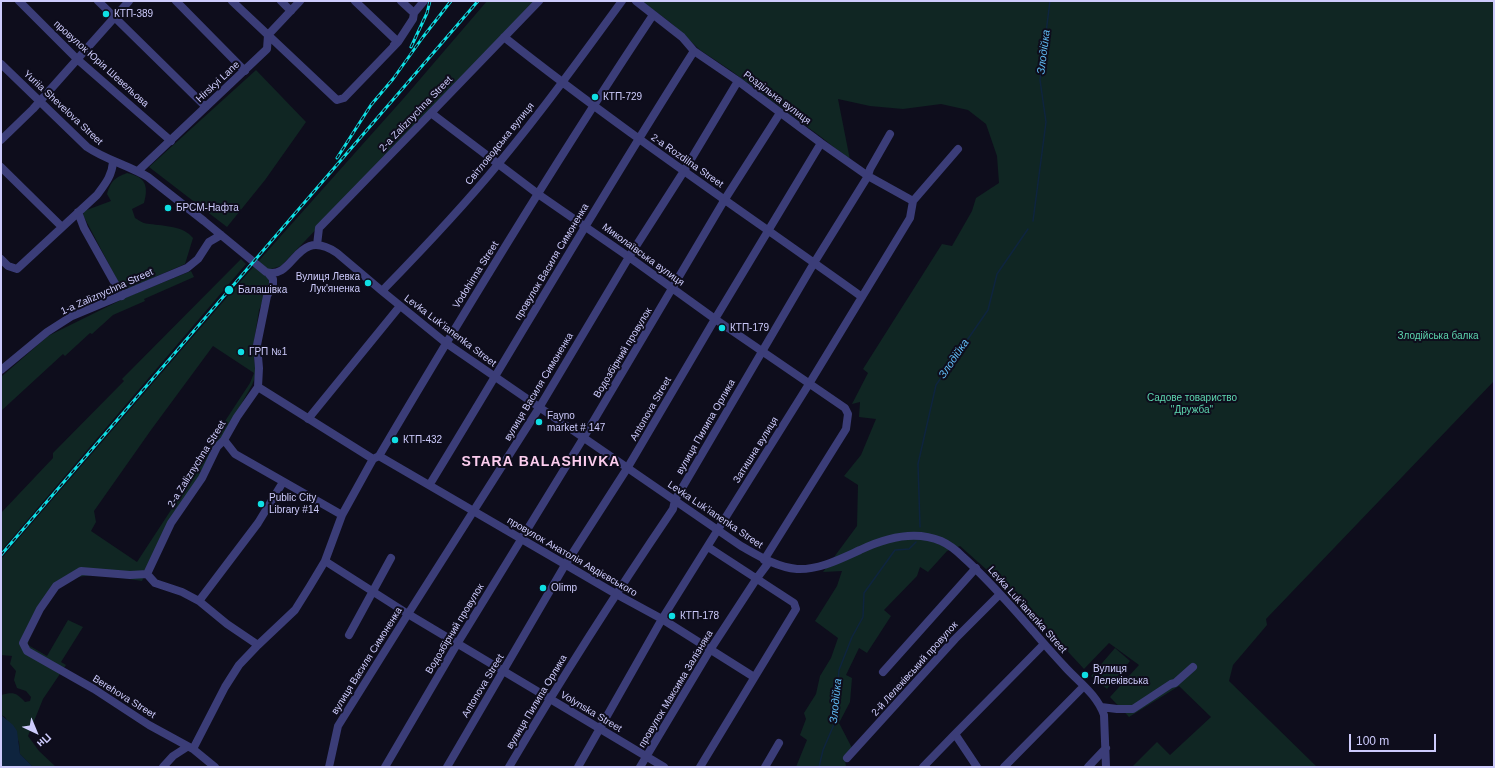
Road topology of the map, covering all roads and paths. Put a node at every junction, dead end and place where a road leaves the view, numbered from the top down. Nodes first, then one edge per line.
1 (19, 1) edge
2 (98, 1) edge
3 (129, 1) edge
4 (176, 1) edge
5 (232, 1) edge
6 (281, 1) edge
7 (300, 1) edge
8 (354, 1) edge
9 (401, 1) edge
10 (424, 1) edge
11 (539, 1) edge
12 (622, 1) edge
13 (636, 1) edge
14 (291, 11) junction
15 (414, 13) junction
16 (653, 15) junction
17 (114, 16) junction
18 (268, 35) junction
19 (504, 38) junction
20 (398, 42) junction
21 (694, 51) junction
22 (77, 59) junction
23 (1, 64) edge
24 (244, 71) junction
25 (738, 81) junction
26 (562, 83) junction
27 (39, 101) junction
28 (593, 106) junction
29 (206, 107) junction
30 (432, 113) junction
31 (780, 113) junction
32 (890, 134) dead end
33 (638, 139) junction
34 (1, 140) edge
35 (171, 141) junction
36 (821, 143) junction
37 (958, 149) dead end
38 (113, 162) junction
39 (499, 164) junction
40 (1, 167) edge
41 (138, 171) junction
42 (684, 171) junction
43 (868, 176) junction
44 (538, 194) junction
45 (725, 199) junction
46 (913, 201) junction
47 (78, 212) junction
48 (585, 226) junction
49 (62, 227) junction
50 (769, 231) junction
51 (221, 235) junction
52 (321, 245) junction
53 (629, 257) junction
54 (1, 260) edge
55 (814, 262) junction
56 (268, 273) junction
57 (673, 289) junction
58 (382, 291) junction
59 (122, 296) junction
60 (862, 297) junction
61 (400, 306) junction
62 (715, 319) junction
63 (446, 343) junction
64 (762, 352) junction
65 (1, 370) edge
66 (495, 378) junction
67 (809, 384) junction
68 (258, 386) junction
69 (540, 408) junction
70 (845, 408) joint
71 (308, 419) junction
72 (584, 437) junction
73 (224, 440) junction
74 (376, 457) junction
75 (628, 468) junction
76 (283, 482) junction
77 (430, 484) junction
78 (675, 500) junction
79 (474, 511) junction
80 (342, 515) junction
81 (718, 530) junction
82 (521, 539) junction
83 (708, 546) junction
84 (391, 558) dead end
85 (325, 561) junction
86 (767, 561) junction
87 (565, 565) junction
88 (976, 568) junction
89 (147, 574) junction
90 (757, 578) junction
91 (373, 591) junction
92 (616, 594) junction
93 (1000, 594) junction
94 (199, 601) junction
95 (408, 614) junction
96 (662, 619) junction
97 (349, 634) dead end
98 (458, 644) junction
99 (1044, 644) junction
100 (258, 645) junction
101 (710, 650) junction
102 (1193, 667) dead end
103 (504, 671) junction
104 (884, 672) dead end
105 (754, 677) junction
106 (1084, 686) junction
107 (549, 699) junction
108 (1101, 707) junction
109 (600, 729) junction
110 (955, 734) junction
111 (779, 743) dead end
112 (190, 748) junction
113 (1106, 748) junction
114 (646, 757) junction
115 (847, 758) dead end
116 (163, 767) edge
117 (215, 767) edge
118 (328, 767) edge
119 (385, 767) edge
120 (447, 767) edge
121 (509, 767) edge
122 (578, 767) edge
123 (640, 767) edge
124 (664, 767) edge
125 (700, 767) edge
126 (765, 767) edge
127 (923, 767) edge
128 (977, 767) edge
129 (1004, 767) edge
130 (1088, 767) edge
131 (1106, 767) edge

1 - 22 street, провулок Юрія Шевельова
2 - 17 street
3 - 17 street
4 - 24 street
5 - 18 street
6 - 14 street
7 - 14 street, Hirskyi Lane
8 - 20 street
9 - 15 street
10 - 15 street
11 - 19 street, 2-a Zaliznychna Street
12 - 26 street, Світловодська вулиця
13 - 16 street, Роздільна вулиця
14 - 18 street, Hirskyi Lane
15 - 20 street
16 - 21 street, Роздільна вулиця
16 - 28 street, Vodohinna Street
17 - 22 street
17 - 29 street
18 - 20 street
18 - 24 street, Hirskyi Lane
19 - 26 street, 2-a Rozdilna Street
19 - 30 street, 2-a Zaliznychna Street
21 - 25 street, Роздільна вулиця
21 - 33 street, провулок Василя Симоненка
22 - 27 street
22 - 35 street, провулок Юрія Шевельова
23 - 27 street, Yuriia Shevelova Street
24 - 29 street, Hirskyi Lane
25 - 31 street, Роздільна вулиця
25 - 42 street, вулиця Василя Симоненка
26 - 28 street, 2-a Rozdilna Street
26 - 39 street, Світловодська вулиця
27 - 34 street
27 - 38 street, Yuriia Shevelova Street
28 - 33 street, 2-a Rozdilna Street
28 - 44 street, Vodohinna Street
29 - 35 street, Hirskyi Lane
30 - 39 street, Миколаївська вулиця
30 - 52 street, 2-a Zaliznychna Street
31 - 36 street, Роздільна вулиця
31 - 45 street, Водозбірний провулок
32 - 43 street, вулиця Пилипа Орлика
33 - 42 street, 2-a Rozdilna Street
33 - 48 street, провулок Василя Симоненка
35 - 41 street, Hirskyi Lane
36 - 43 street, Роздільна вулиця
36 - 50 street, Antonova Street
37 - 46 street, Затишна вулиця
38 - 41 street, Yuriia Shevelova Street
38 - 47 street
39 - 44 street, Миколаївська вулиця
39 - 58 street, Світловодська вулиця
40 - 49 street
41 - 51 street, Yuriia Shevelova Street
42 - 45 street, 2-a Rozdilna Street
42 - 53 street, вулиця Василя Симоненка
43 - 46 street, Роздільна вулиця
43 - 55 street, вулиця Пилипа Орлика
44 - 48 street, Миколаївська вулиця
44 - 63 street, Vodohinna Street
45 - 50 street, 2-a Rozdilna Street
45 - 57 street, Водозбірний провулок
46 - 60 street, Затишна вулиця
47 - 49 street
47 - 59 street
48 - 53 street, Миколаївська вулиця
48 - 66 street, провулок Василя Симоненка
49 - 54 street
50 - 55 street, 2-a Rozdilna Street
50 - 62 street, Antonova Street
51 - 56 street, Yuriia Shevelova Street
51 - 59 street, 1-a Zaliznychna Street
52 - 56 street
52 - 58 street, Levka Lukʼianenka Street
53 - 57 street, Миколаївська вулиця
53 - 69 street, вулиця Василя Симоненка
55 - 60 street, 2-a Rozdilna Street
55 - 64 street, вулиця Пилипа Орлика
56 - 68 street
57 - 62 street, Миколаївська вулиця
57 - 72 street, Водозбірний провулок
58 - 61 street, Levka Lukʼianenka Street
59 - 65 street, 1-a Zaliznychna Street
60 - 67 street, Затишна вулиця
61 - 63 street, Levka Lukʼianenka Street
61 - 71 street
62 - 64 street, Миколаївська вулиця
62 - 75 street, Antonova Street
63 - 66 street, Levka Lukʼianenka Street
63 - 74 street, Vodohinna Street
64 - 67 street, Миколаївська вулиця
64 - 78 street, вулиця Пилипа Орлика
66 - 69 street, Levka Lukʼianenka Street
66 - 77 street, провулок Василя Симоненка
67 - 70 street, Миколаївська вулиця
67 - 81 street, Затишна вулиця
68 - 71 street, провулок Анатолія Авдієвського
68 - 73 street, 2-a Zaliznychna Street
69 - 72 street, Levka Lukʼianenka Street
69 - 79 street, вулиця Василя Симоненка
70 - 86 street, провулок Максима Залізняка
71 - 74 street, провулок Анатолія Авдієвського
72 - 75 street, Levka Lukʼianenka Street
72 - 82 street, Водозбірний провулок
73 - 76 street
73 - 89 street, 2-a Zaliznychna Street
74 - 77 street, провулок Анатолія Авдієвського
74 - 80 street, Vodohinna Street
75 - 78 street, Levka Lukʼianenka Street
75 - 87 street, Antonova Street
76 - 80 street
76 - 94 street
77 - 79 street, провулок Анатолія Авдієвського
78 - 81 street, Levka Lukʼianenka Street
78 - 92 street, вулиця Пилипа Орлика
79 - 82 street, провулок Анатолія Авдієвського
79 - 95 street, вулиця Василя Симоненка
80 - 85 street, Vodohinna Street
81 - 83 street, Затишна вулиця
81 - 86 street, Levka Lukʼianenka Street
82 - 87 street, провулок Анатолія Авдієвського
82 - 98 street, Водозбірний провулок
83 - 90 street
83 - 96 street, Затишна вулиця
84 - 91 street
85 - 91 street, Volynska Street
85 - 100 street, Vodohinna Street
86 - 88 street, Levka Lukʼianenka Street
86 - 90 street, провулок Максима Залізняка
87 - 92 street, провулок Анатолія Авдієвського
87 - 103 street, Antonova Street
88 - 93 street, Levka Lukʼianenka Street
88 - 104 street
89 - 94 street
89 - 112 street, Berehova Street
90 - 101 street, провулок Максима Залізняка
90 - 105 street
91 - 95 street, Volynska Street
91 - 97 street
92 - 96 street, провулок Анатолія Авдієвського
92 - 107 street, вулиця Пилипа Орлика
93 - 99 street, Levka Lukʼianenka Street
93 - 115 street, 2-й Лелеківський провулок
94 - 100 street
95 - 98 street, Volynska Street
95 - 118 street, вулиця Василя Симоненка
96 - 101 street, провулок Анатолія Авдієвського
96 - 109 street, Затишна вулиця
98 - 103 street, Volynska Street
98 - 119 street, Водозбірний провулок
99 - 106 street, Levka Lukʼianenka Street
99 - 110 street
100 - 112 street, Vodohinna Street
101 - 105 street, провулок Анатолія Авдієвського
101 - 114 street, провулок Максима Залізняка
102 - 108 street
103 - 107 street, Volynska Street
103 - 120 street, Antonova Street
105 - 125 street
106 - 108 street, Levka Lukʼianenka Street
106 - 129 street
107 - 109 street, Volynska Street
107 - 121 street, вулиця Пилипа Орлика
108 - 113 street, Levka Lukʼianenka Street
109 - 114 street, Volynska Street
109 - 122 street, Затишна вулиця
110 - 127 street
110 - 128 street
111 - 126 street
112 - 116 street, Vodohinna Street
112 - 117 street, Berehova Street
113 - 130 street
113 - 131 street, Levka Lukʼianenka Street
114 - 123 street, провулок Максима Залізняка
114 - 124 street, Volynska Street

